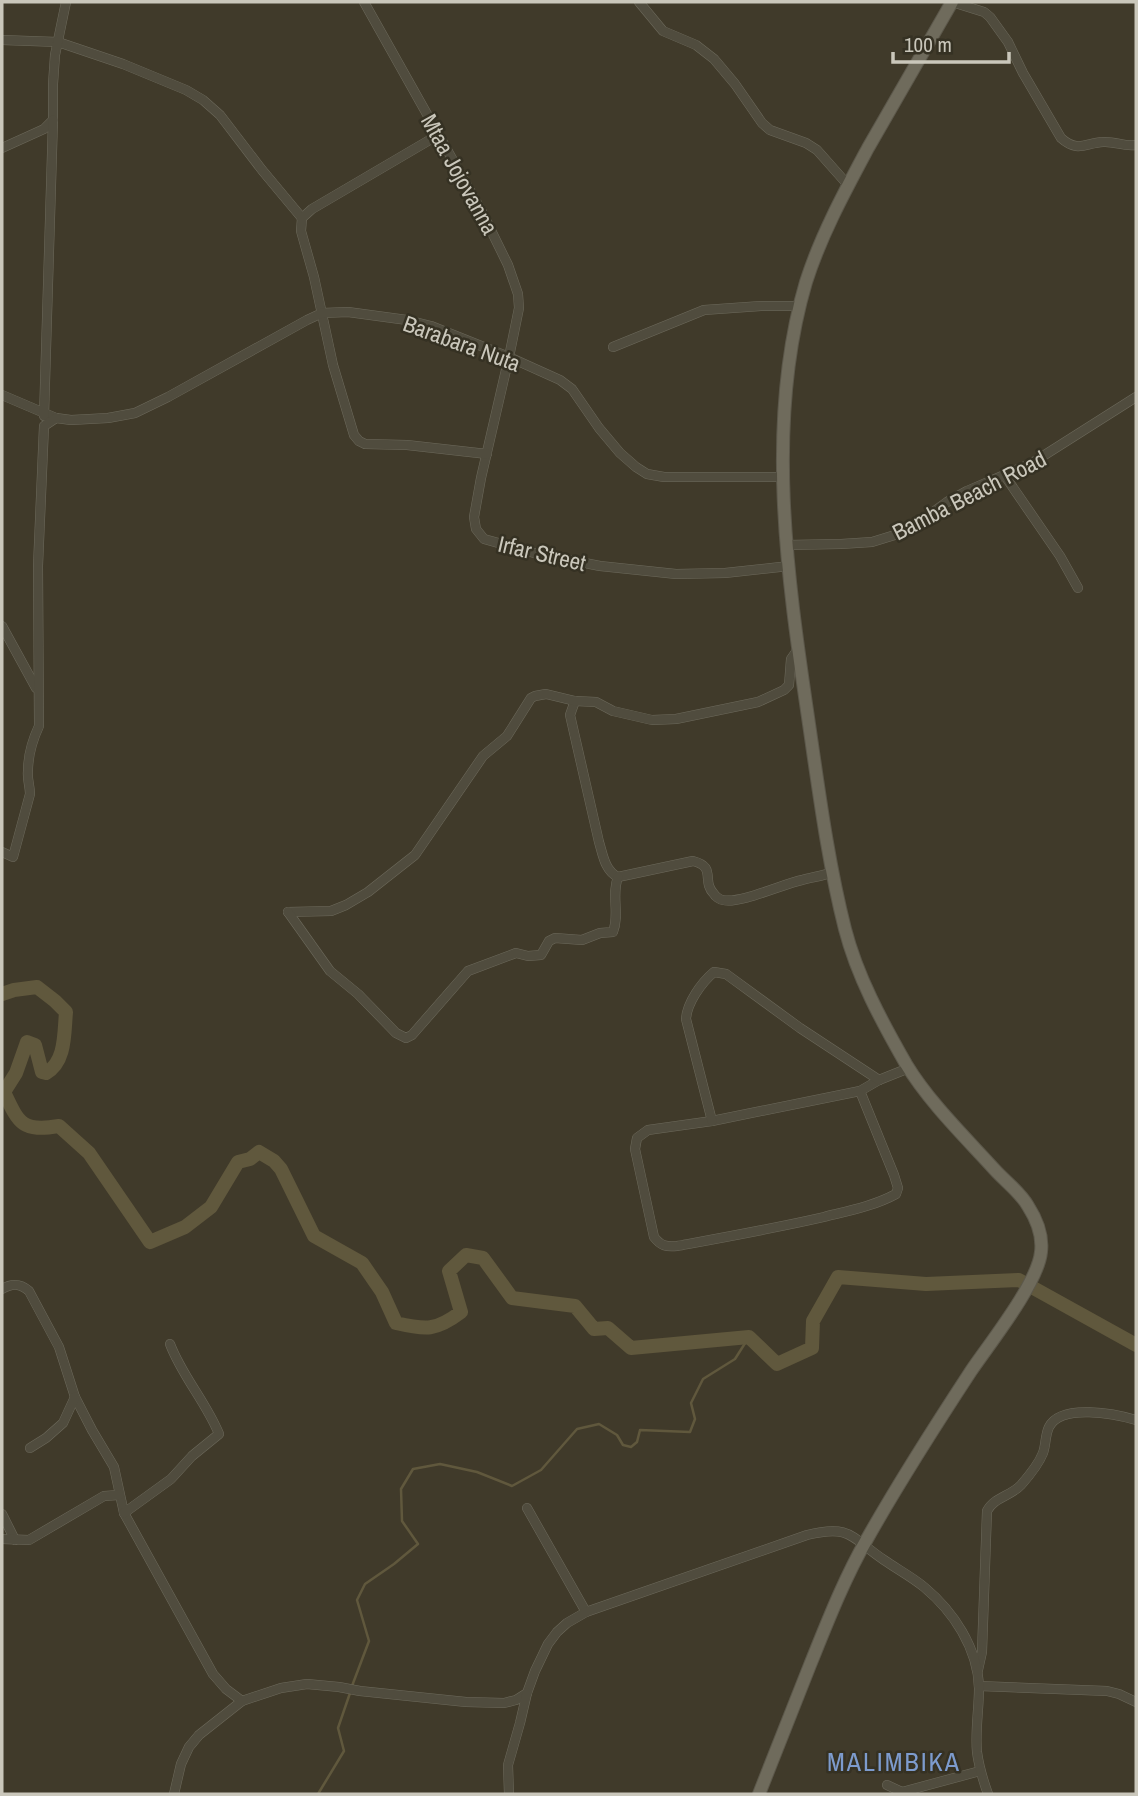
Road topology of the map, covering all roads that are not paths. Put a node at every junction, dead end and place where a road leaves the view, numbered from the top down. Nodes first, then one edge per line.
1 (66, 2) edge
2 (364, 2) edge
3 (639, 2) edge
4 (952, 2) edge
5 (2, 40) edge
6 (58, 42) junction
7 (53, 120) junction
8 (437, 132) junction
9 (1136, 145) edge
10 (2, 148) edge
11 (848, 185) junction
12 (302, 218) junction
13 (800, 306) junction
14 (322, 313) junction
15 (613, 347) dead end
16 (509, 357) junction
17 (2, 395) edge
18 (1136, 397) edge
19 (44, 412) junction
20 (55, 418) junction
21 (44, 426) junction
22 (487, 454) junction
23 (1005, 475) junction
24 (782, 477) junction
25 (786, 545) junction
26 (789, 566) junction
27 (1078, 588) dead end
28 (2, 626) edge
29 (798, 649) junction
30 (37, 690) junction
31 (575, 701) junction
32 (2, 852) edge
33 (833, 872) junction
34 (618, 877) junction
35 (909, 1068) junction
36 (879, 1080) junction
37 (860, 1091) junction
38 (712, 1121) junction
39 (2, 1289) edge
40 (170, 1344) dead end
41 (75, 1397) junction
42 (1136, 1420) edge
43 (30, 1448) dead end
44 (119, 1495) junction
45 (527, 1508) dead end
46 (124, 1513) junction
47 (2, 1514) edge
48 (2, 1539) edge
49 (15, 1540) junction
50 (863, 1544) junction
51 (586, 1612) junction
52 (978, 1674) junction
53 (979, 1686) junction
54 (527, 1693) junction
55 (242, 1701) junction
56 (1136, 1702) edge
57 (980, 1771) junction
58 (887, 1785) dead end
59 (174, 1794) edge
60 (509, 1794) edge
61 (760, 1794) edge
62 (988, 1794) edge

1 - 6 street
2 - 8 street, Mtaa Jojovanna
3 - 11 street
4 - 9 street
4 - 11 main road
5 - 6 street
6 - 7 street
6 - 12 street
7 - 10 street
7 - 19 street
8 - 12 street
8 - 16 street, Mtaa Jojovanna
11 - 13 main road
12 - 14 street
13 - 15 street
13 - 24 main road
14 - 16 street, Barabara Nuta
14 - 20 street, Barabara Nuta
14 - 22 street
16 - 22 street, Irfar Street
16 - 24 street, Barabara Nuta
17 - 19 street, Barabara Nuta
18 - 23 street, Bamba Beach Road
19 - 20 street, Barabara Nuta
19 - 21 street
20 - 21 street
21 - 30 street
22 - 26 street, Irfar Street
23 - 25 street, Bamba Beach Road
23 - 27 street
24 - 25 main road
25 - 26 main road
26 - 29 main road
28 - 30 street
29 - 31 street
29 - 33 main road
30 - 32 street
31 - 34 street
31 - 34 street
33 - 34 street
33 - 35 main road
35 - 36 street
35 - 50 main road
36 - 37 street
36 - 38 street
37 - 38 street
37 - 38 street
39 - 41 street
40 - 46 street
41 - 43 street
41 - 44 street
42 - 52 street
44 - 46 street
44 - 49 street
45 - 51 street
46 - 55 street
47 - 49 street
48 - 49 street
50 - 51 street
50 - 52 street
50 - 61 main road
51 - 54 street
52 - 53 street
53 - 56 street
53 - 57 street
54 - 55 street
54 - 60 street
55 - 59 street
57 - 58 street
57 - 62 street

